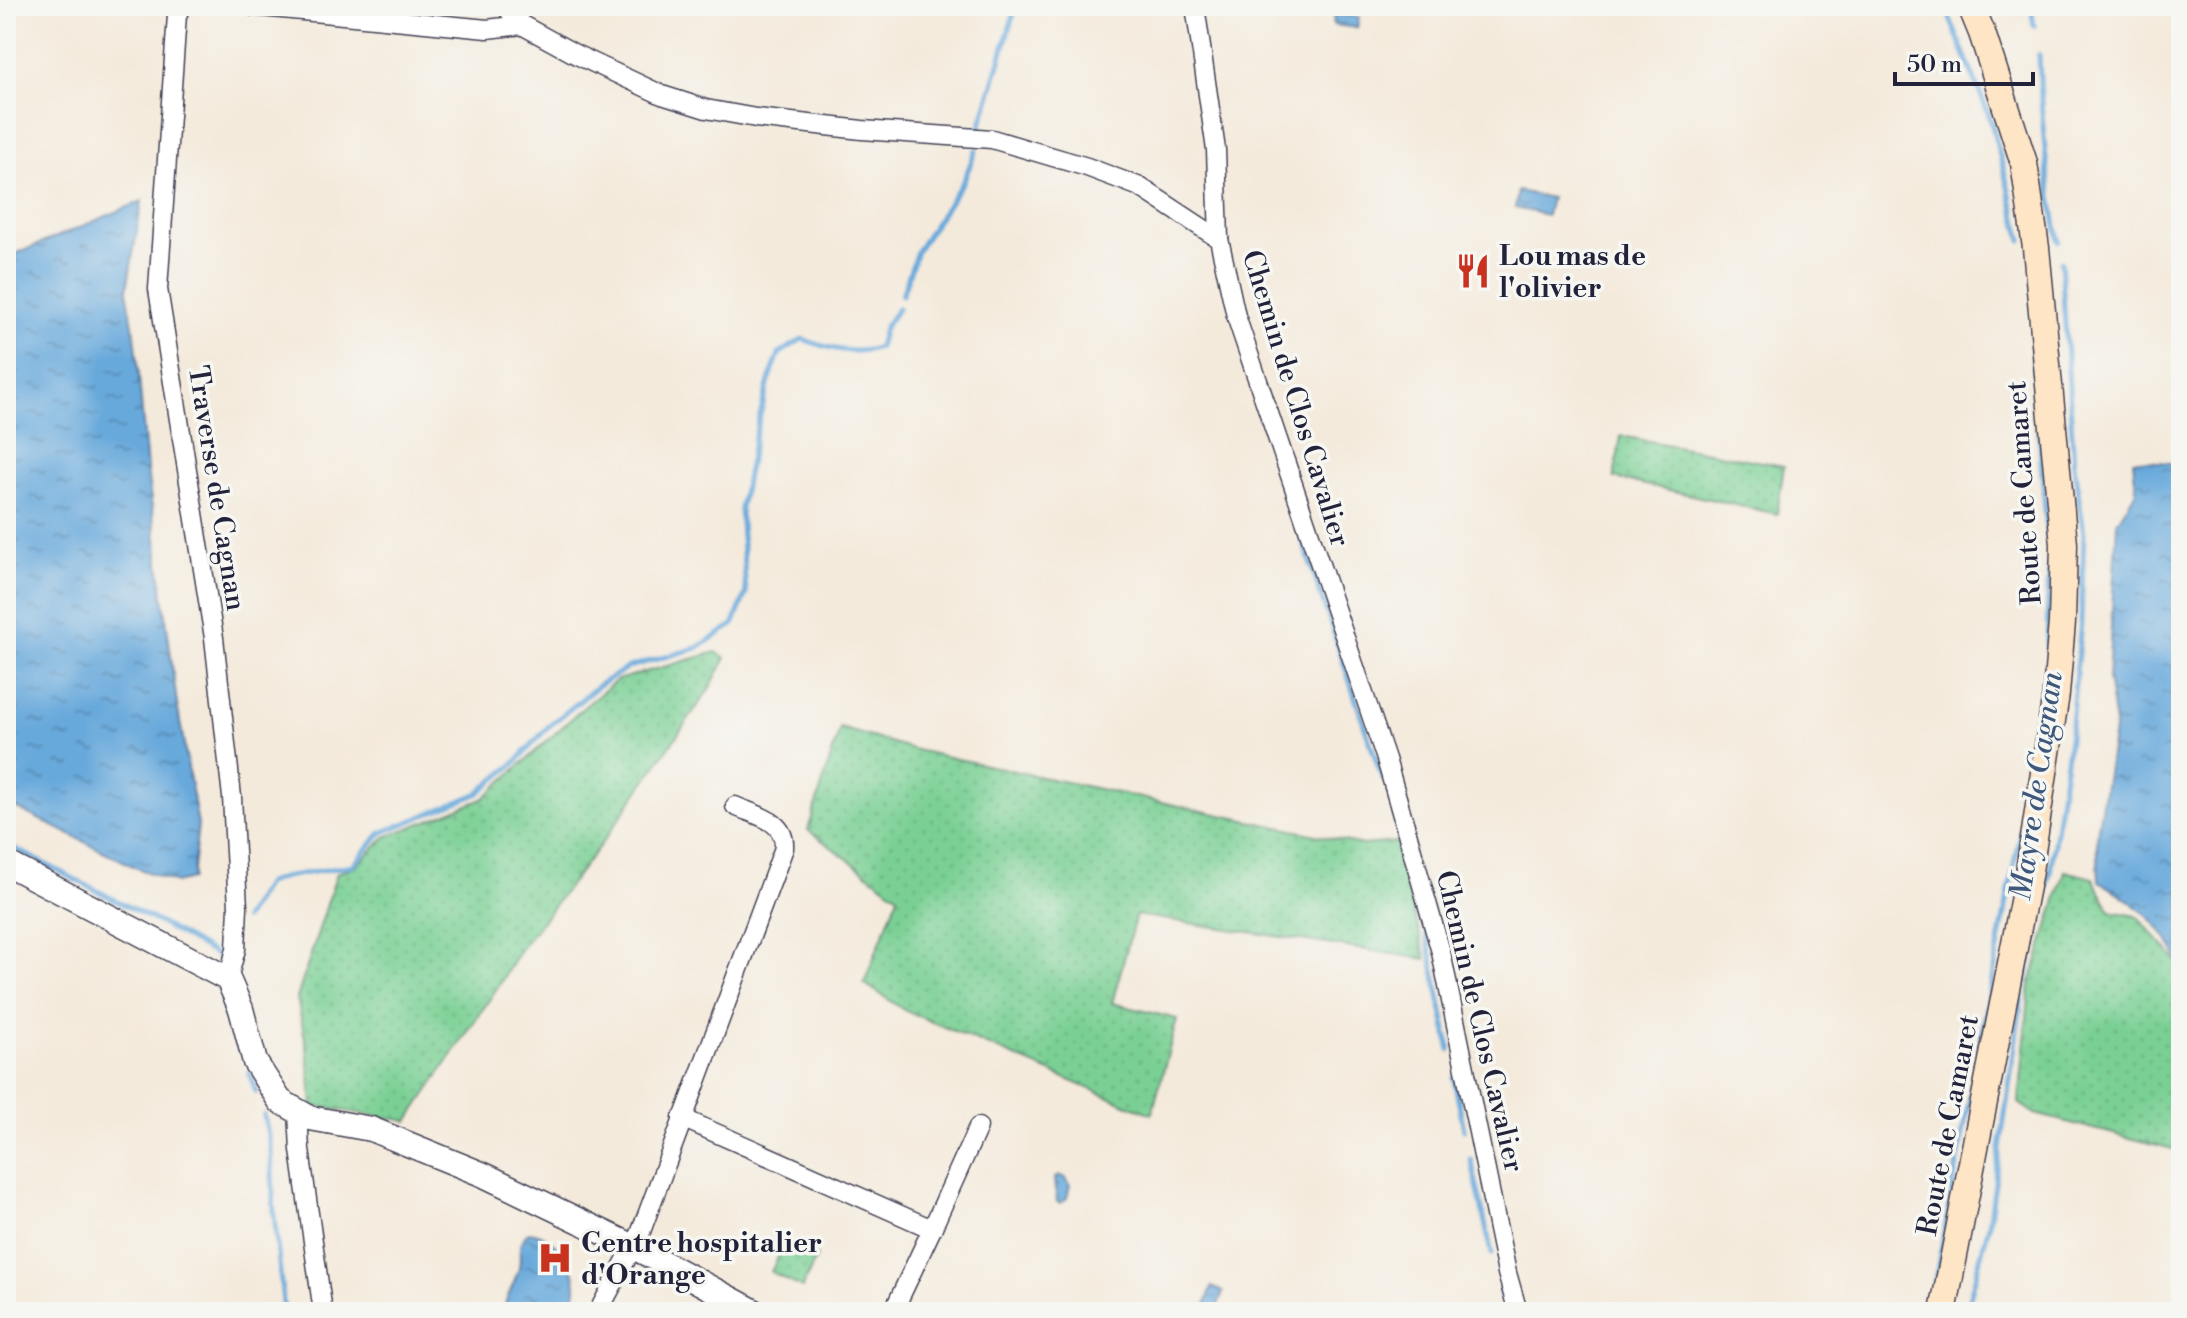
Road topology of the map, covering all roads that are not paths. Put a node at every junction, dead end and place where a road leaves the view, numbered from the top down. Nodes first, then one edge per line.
1 (182, 6) edge
2 (251, 6) edge
3 (505, 6) edge
4 (1195, 6) edge
5 (1971, 6) edge
6 (522, 25) junction
7 (1219, 239) junction
8 (735, 806) dead end
9 (6, 863) edge
10 (223, 977) junction
11 (298, 1112) junction
12 (682, 1118) junction
13 (978, 1127) dead end
14 (932, 1229) junction
15 (634, 1247) junction
16 (323, 1312) edge
17 (598, 1312) edge
18 (755, 1312) edge
19 (893, 1312) edge
20 (1518, 1312) edge
21 (1943, 1312) edge

1 - 10 street, Traverse de Cagnan
2 - 6 street
3 - 6 street, Chemin de Clos Cavalier
4 - 7 street
5 - 21 main road, Route de Camaret
6 - 7 street, Chemin de Clos Cavalier
7 - 20 street, Chemin de Clos Cavalier
8 - 12 street
9 - 10 street
10 - 11 street
11 - 15 street
11 - 16 street
12 - 14 street
12 - 15 street
13 - 14 street
14 - 19 street
15 - 17 street
15 - 18 street

